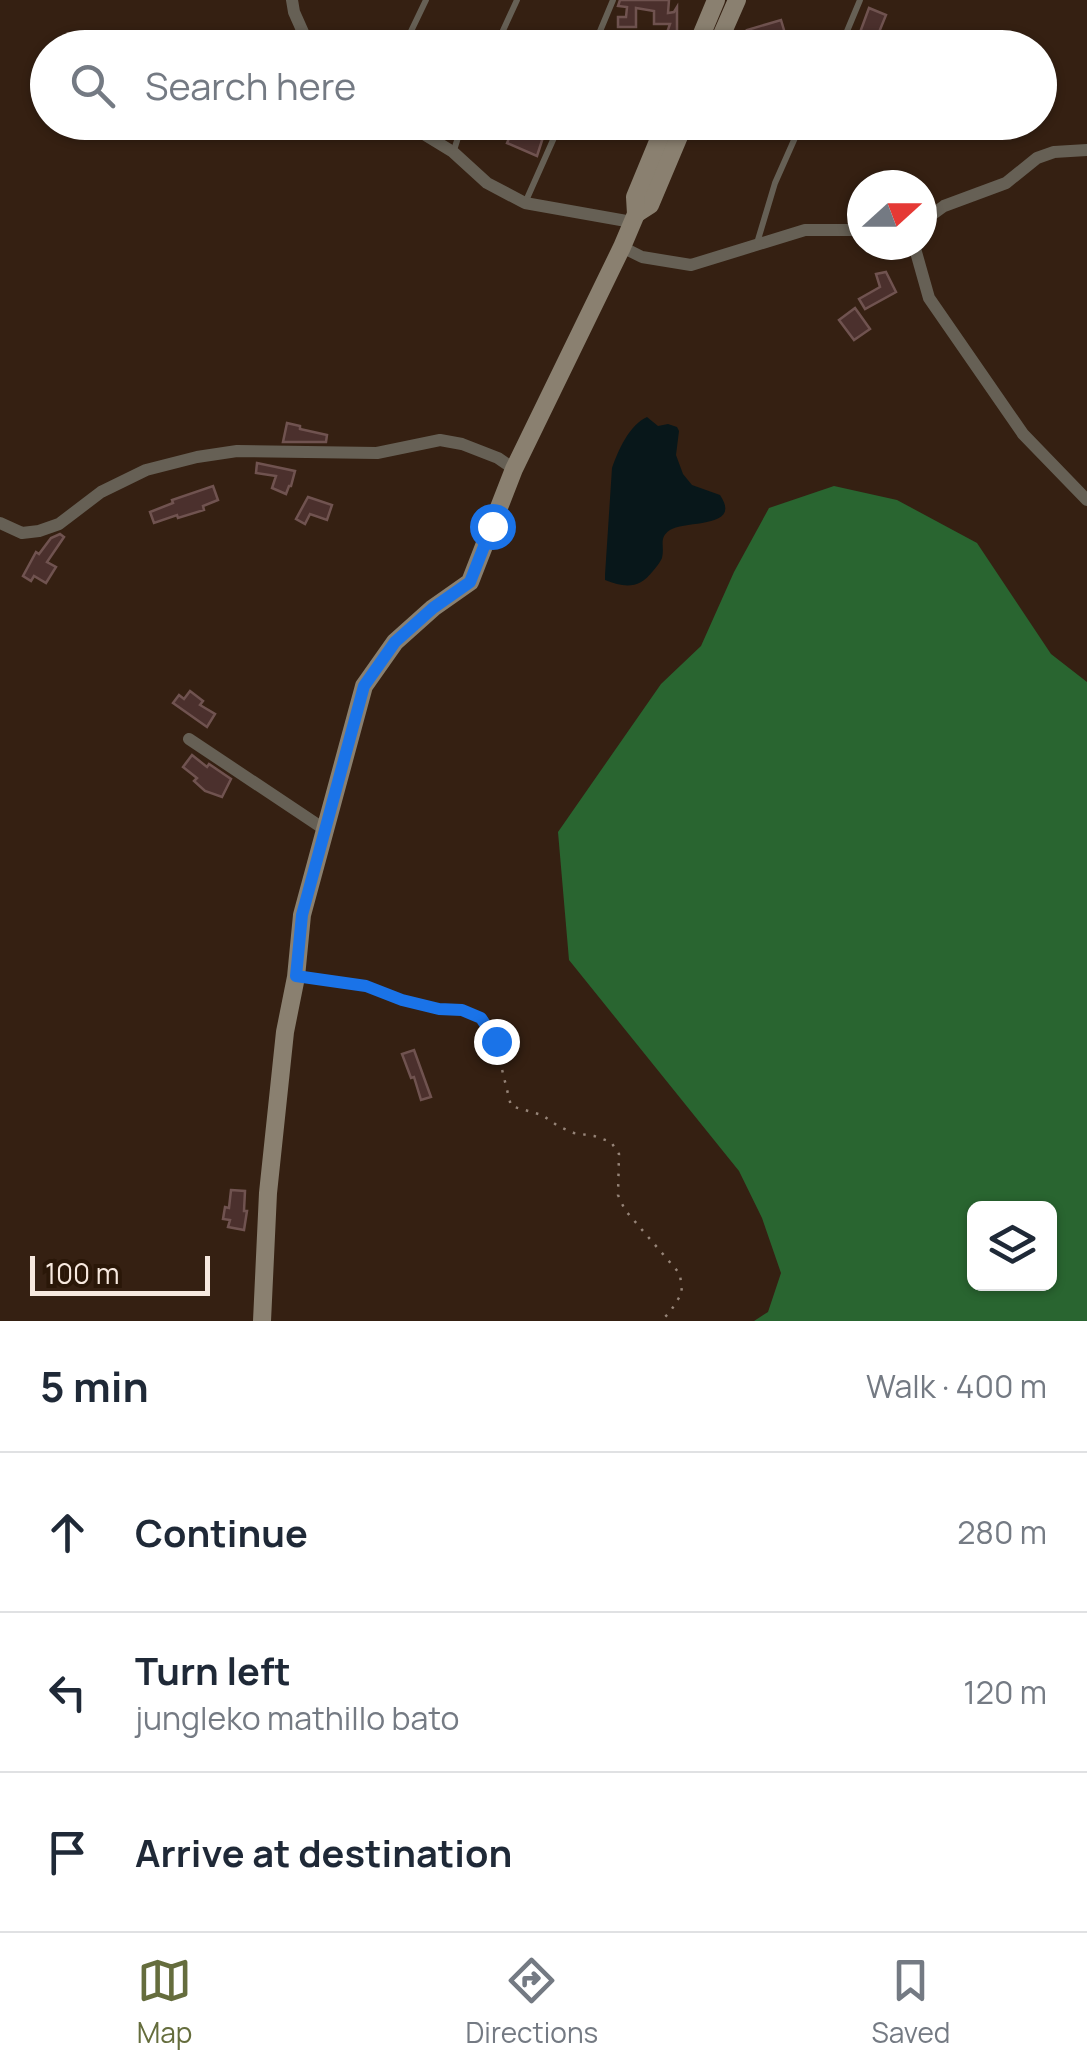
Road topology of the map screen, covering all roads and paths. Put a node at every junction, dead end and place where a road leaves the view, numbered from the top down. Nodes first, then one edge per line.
1 (292, 0) edge
2 (426, 0) edge
3 (518, 0) edge
4 (612, 0) edge
5 (716, 0) edge
6 (737, 0) edge
7 (860, 0) edge
8 (302, 30) edge
9 (411, 30) edge
10 (504, 30) edge
11 (600, 30) edge
12 (704, 30) edge
13 (724, 30) edge
14 (848, 30) edge
15 (433, 140) edge
16 (457, 140) edge
17 (553, 140) edge
18 (659, 140) edge
19 (677, 140) edge
20 (794, 140) edge
21 (1087, 150) edge
22 (453, 152) junction
23 (525, 203) junction
24 (937, 211) edge
25 (634, 218) junction
26 (847, 230) edge
27 (756, 244) junction
28 (622, 247) junction
29 (919, 260) edge
30 (514, 469) junction
31 (1087, 500) edge
32 (0, 523) edge
33 (190, 739) dead end
34 (324, 828) junction
35 (296, 976) junction
36 (262, 1321) edge
37 (660, 1321) edge

1 - 8 street
2 - 9 lane
3 - 10 lane
4 - 11 lane
5 - 12 main road
6 - 13 main road
7 - 14 lane
15 - 22 street
16 - 22 lane
17 - 23 lane
18 - 25 main road
19 - 25 main road
20 - 27 lane
21 - 24 street
22 - 23 street
23 - 25 street
25 - 28 main road
26 - 27 street
27 - 28 street
28 - 30 main road
29 - 31 street
30 - 32 street
30 - 34 main road
33 - 34 street
34 - 35 main road
35 - 36 main road
35 - 37 path

